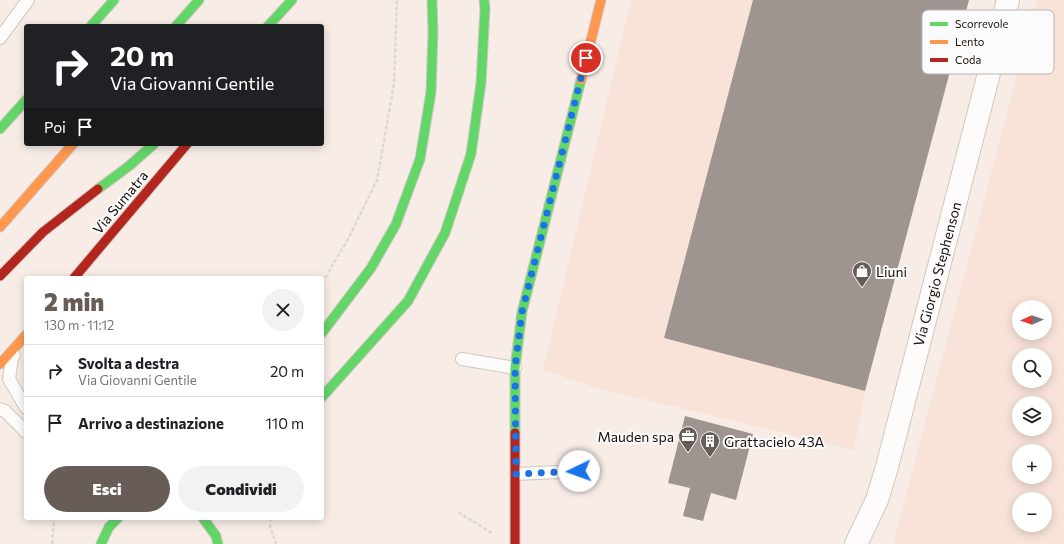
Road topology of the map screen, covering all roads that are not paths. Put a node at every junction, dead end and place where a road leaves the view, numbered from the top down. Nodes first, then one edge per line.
1 (28, 0) edge
2 (114, 0) edge
3 (199, 0) edge
4 (292, 0) edge
5 (301, 0) edge
6 (432, 0) edge
7 (484, 0) edge
8 (601, 0) edge
9 (1008, 0) edge
10 (1005, 10) edge
11 (93, 24) edge
12 (178, 24) edge
13 (270, 24) edge
14 (283, 24) edge
15 (0, 38) edge
16 (989, 74) edge
17 (24, 102) edge
18 (0, 129) edge
19 (71, 146) edge
20 (152, 146) edge
21 (185, 146) edge
22 (0, 228) edge
23 (0, 276) edge
24 (76, 276) edge
25 (324, 330) edge
26 (24, 338) edge
27 (24, 339) edge
28 (462, 360) dead end
29 (0, 364) edge
30 (515, 368) junction
31 (324, 395) edge
32 (24, 405) edge
33 (0, 410) edge
34 (24, 430) edge
35 (579, 471) dead end
36 (516, 474) junction
37 (116, 520) edge
38 (205, 520) edge
39 (101, 544) edge
40 (218, 544) edge
41 (515, 544) edge
42 (856, 544) edge

1 - 15 lane
2 - 11 main road
3 - 12 main road
4 - 13 main road
5 - 14 main road
6 - 25 main road
7 - 31 main road
8 - 30 main road
9 - 10 street, Via Giorgio Stephenson
16 - 42 street, Via Giorgio Stephenson
17 - 18 main road
19 - 22 main road
20 - 23 main road
21 - 24 main road, Via Sumatra
26 - 29 main road
27 - 32 lane
28 - 30 lane
30 - 36 main road
33 - 34 lane
35 - 36 lane
36 - 41 main road
37 - 39 main road
38 - 40 main road

